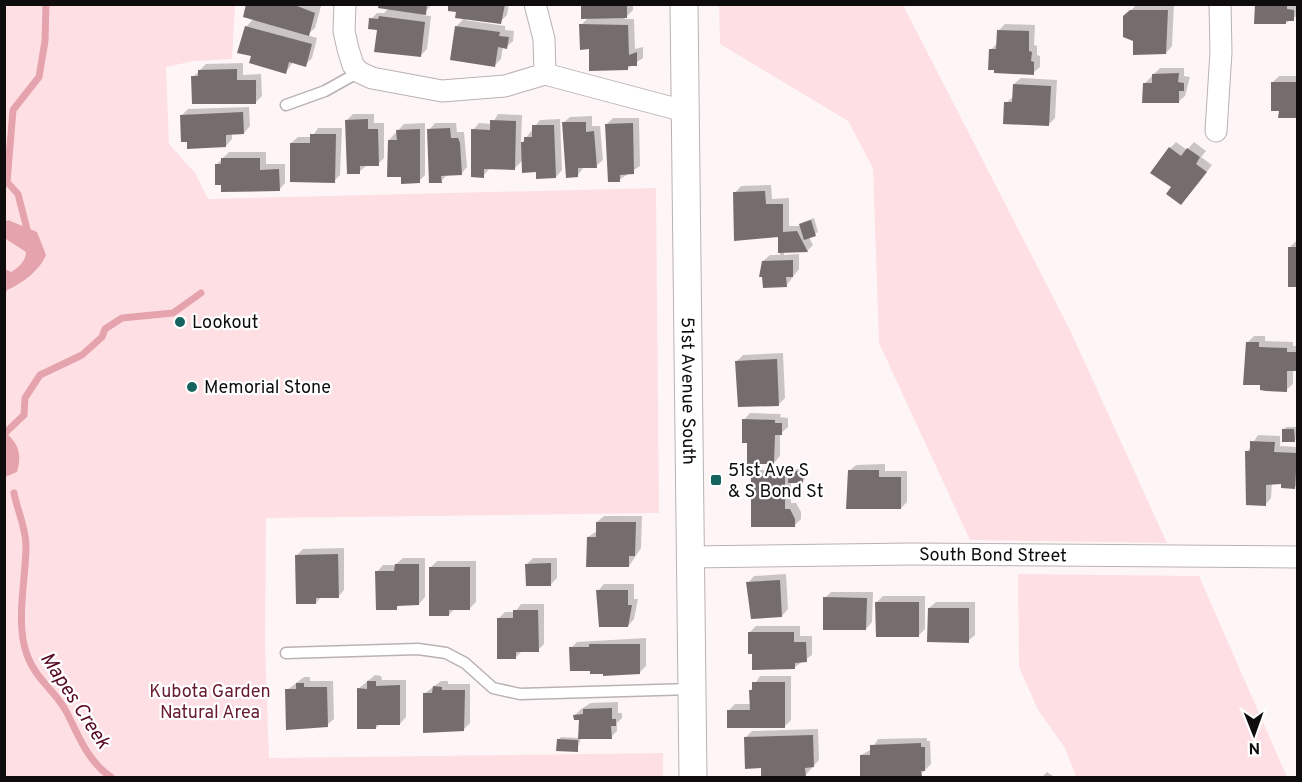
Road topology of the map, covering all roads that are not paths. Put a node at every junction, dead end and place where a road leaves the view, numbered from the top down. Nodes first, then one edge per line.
1 (345, 4) edge
2 (535, 4) edge
3 (684, 4) edge
4 (1220, 4) edge
5 (359, 72) junction
6 (545, 74) junction
7 (286, 105) dead end
8 (684, 111) junction
9 (1216, 130) dead end
10 (690, 557) junction
11 (1298, 557) edge
12 (286, 653) dead end
13 (692, 688) junction
14 (693, 777) edge

1 - 5 street
2 - 6 street
3 - 8 street, 51st Avenue South
4 - 9 street
5 - 6 street
5 - 7 lane
6 - 8 street
8 - 10 street, 51st Avenue South
10 - 11 street, South Bond Street
10 - 13 street, 51st Avenue South
12 - 13 lane
13 - 14 street, 51st Avenue South

